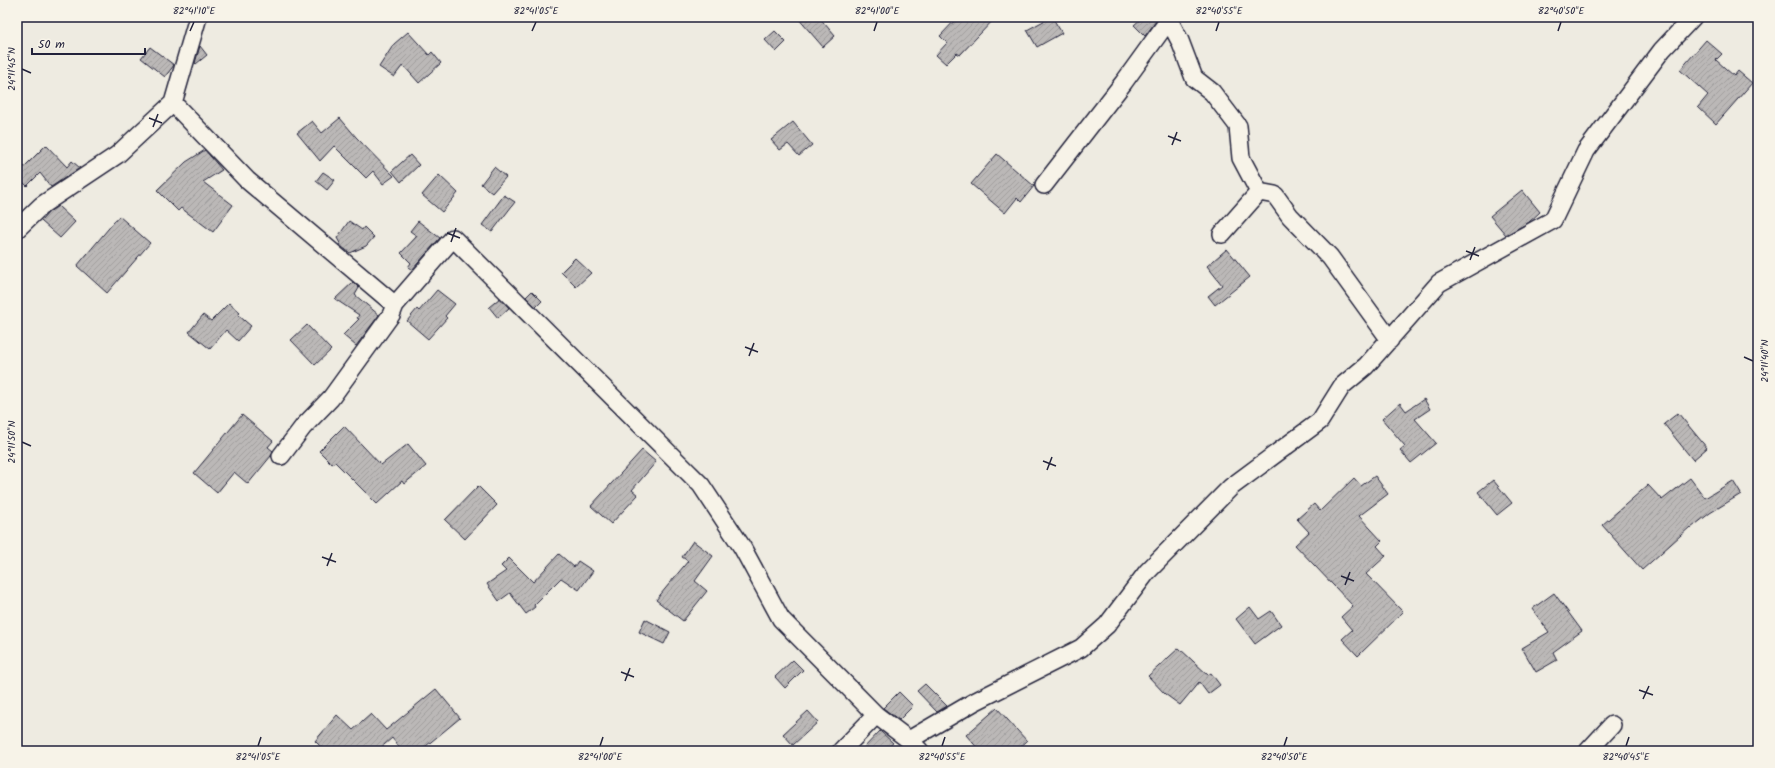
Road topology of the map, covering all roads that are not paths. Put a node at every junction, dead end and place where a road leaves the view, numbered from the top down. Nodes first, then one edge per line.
1 (198, 17) edge
2 (1693, 17) edge
3 (1170, 19) edge
4 (173, 103) junction
5 (1044, 185) dead end
6 (1259, 192) junction
7 (17, 228) edge
8 (1222, 234) dead end
9 (394, 305) junction
10 (1390, 340) junction
11 (281, 456) dead end
12 (876, 715) junction
13 (1612, 725) dead end
14 (914, 745) edge
15 (841, 751) edge
16 (1588, 751) edge

1 - 4 street
2 - 10 street
3 - 5 street
3 - 6 street
4 - 7 street
4 - 9 street
6 - 8 street
6 - 10 street
9 - 11 street
9 - 12 street
10 - 14 street
12 - 14 street
12 - 15 street
13 - 16 street

